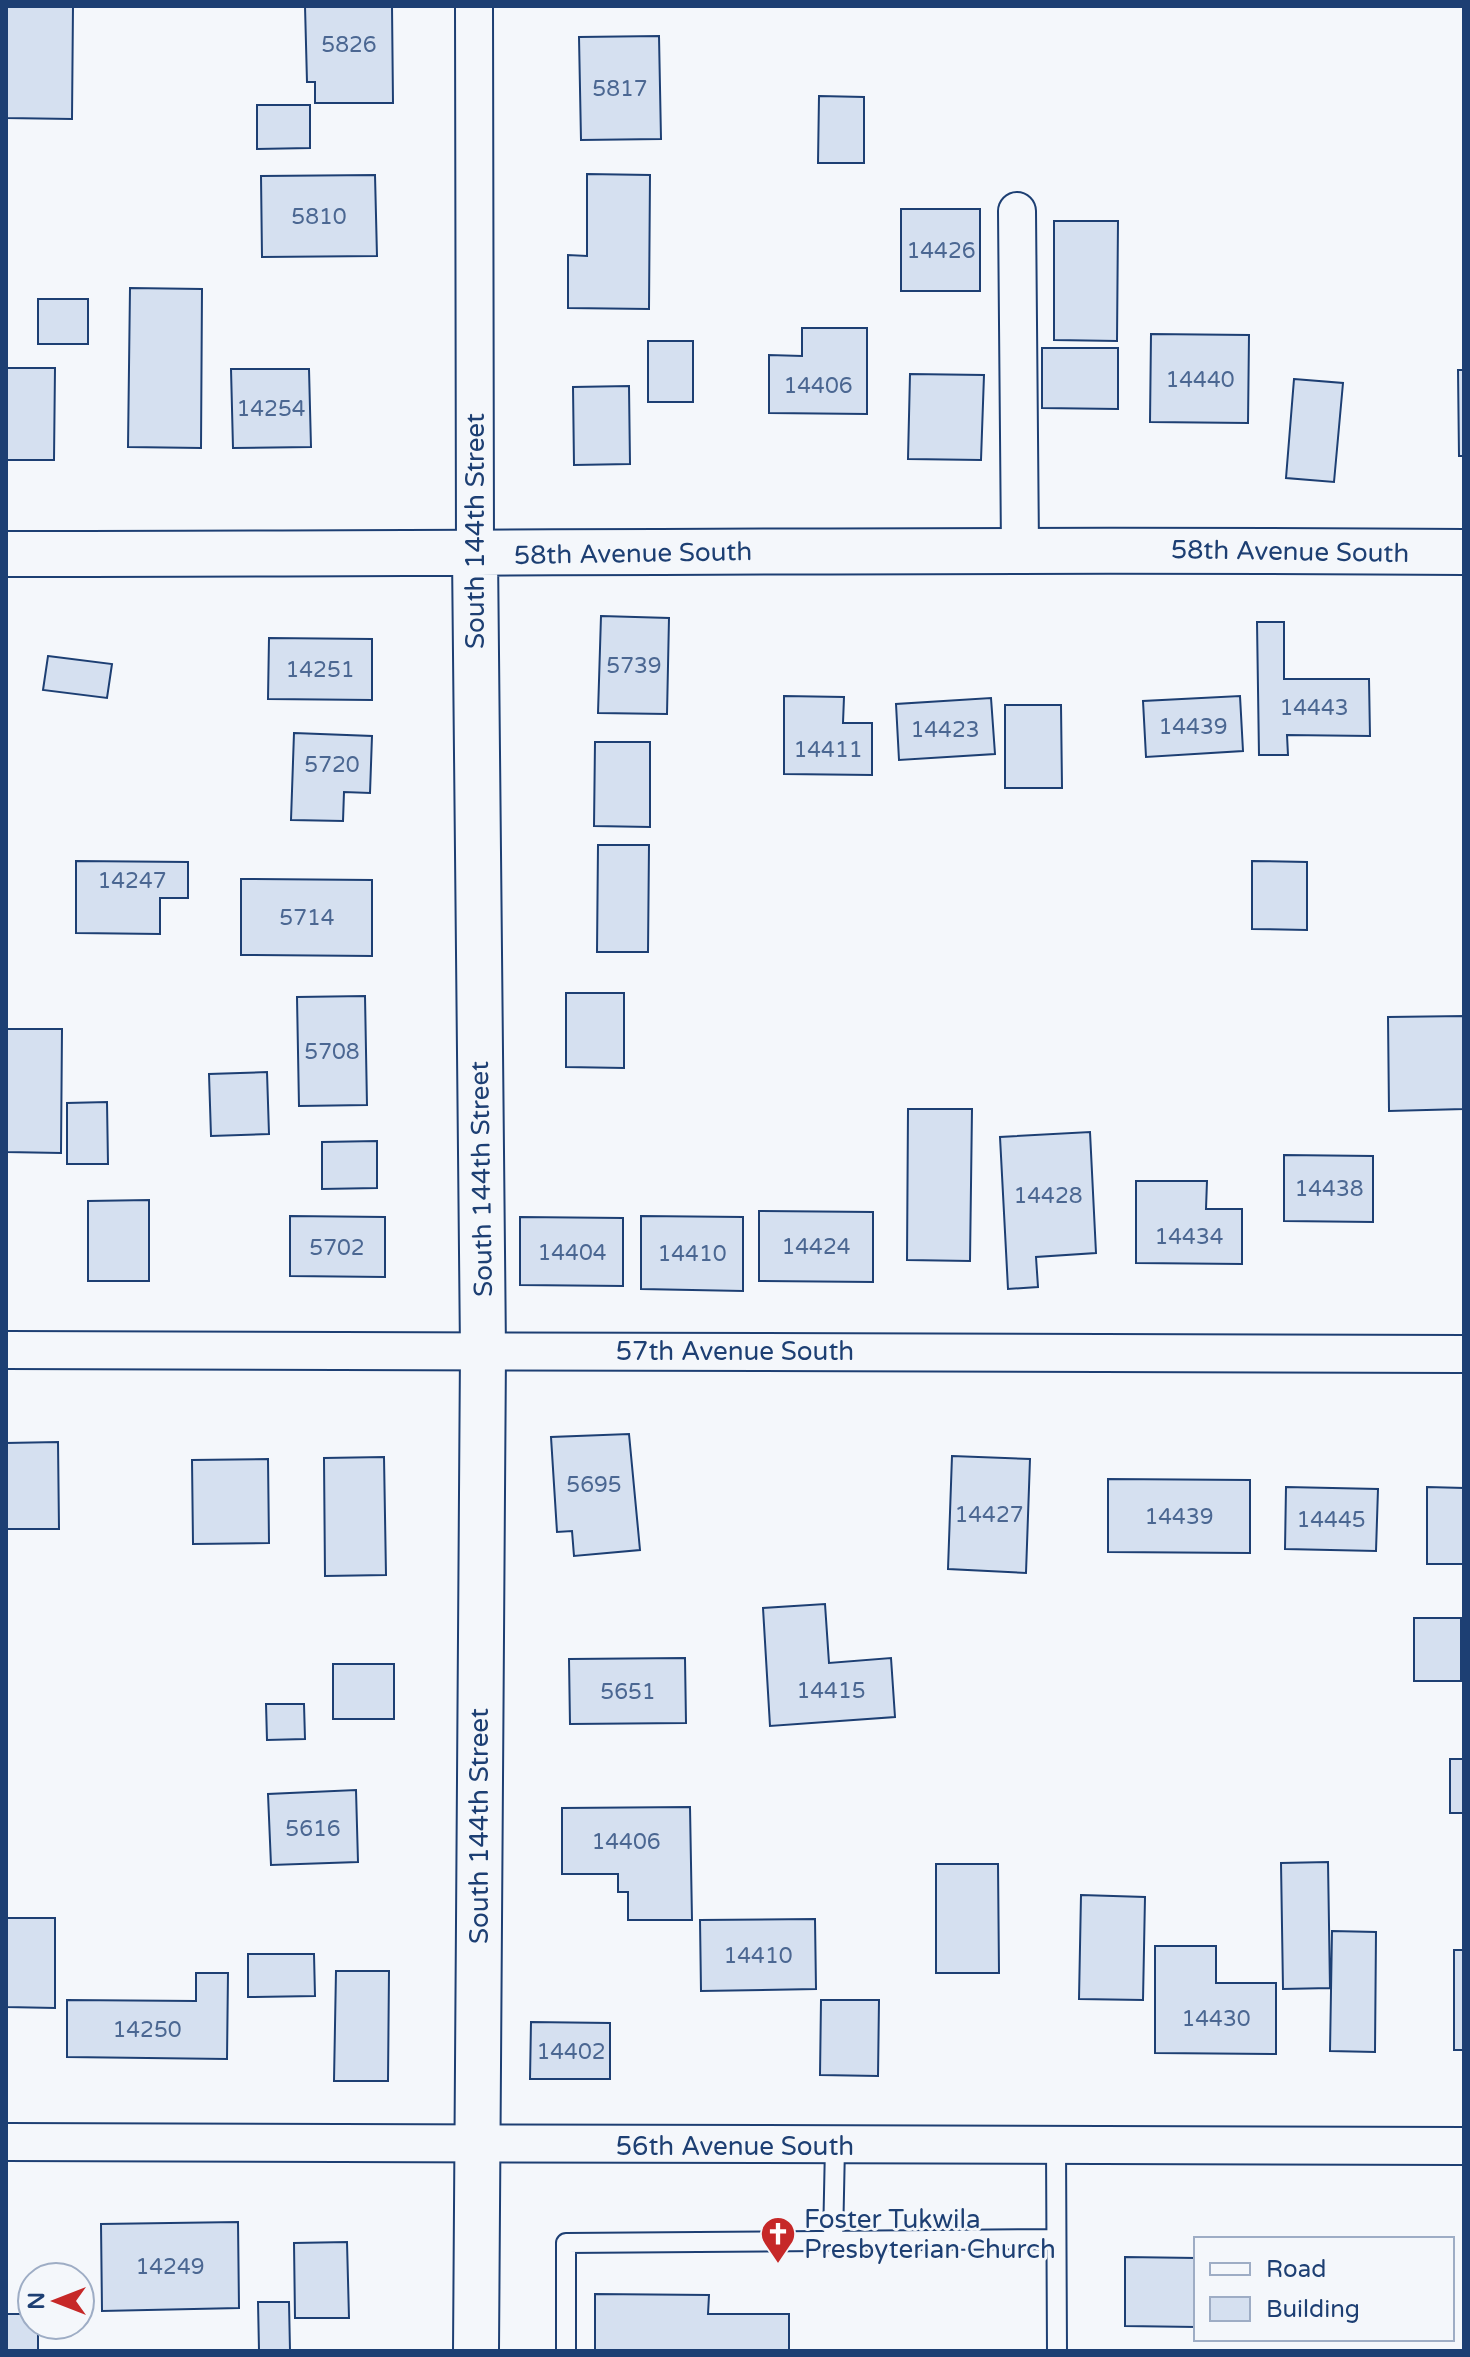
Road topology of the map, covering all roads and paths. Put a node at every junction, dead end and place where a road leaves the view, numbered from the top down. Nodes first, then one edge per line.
1 (474, 6) edge
2 (1017, 211) dead end
3 (1020, 548) junction
4 (1464, 552) edge
5 (6, 554) edge
6 (475, 554) junction
7 (6, 1350) edge
8 (483, 1351) junction
9 (1464, 1354) edge
10 (6, 2142) edge
11 (477, 2146) junction
12 (835, 2146) junction
13 (1056, 2146) junction
14 (1464, 2146) edge
15 (1056, 2239) junction
16 (833, 2241) junction
17 (476, 2351) edge
18 (566, 2351) edge
19 (1057, 2351) edge

1 - 6 street, South 144th Street
2 - 3 street
3 - 4 street, 58th Avenue South
3 - 6 street, 58th Avenue South
5 - 6 street, 58th Avenue South
6 - 8 street, South 144th Street
7 - 8 street, 57th Avenue South
8 - 9 street, 57th Avenue South
8 - 11 street, South 144th Street
10 - 11 street, 56th Avenue South
11 - 12 street, 56th Avenue South
11 - 17 street, South 144th Street
12 - 13 street, 56th Avenue South
12 - 16 lane
13 - 14 street, 56th Avenue South
13 - 15 lane
15 - 16 lane
15 - 19 lane
16 - 18 lane

